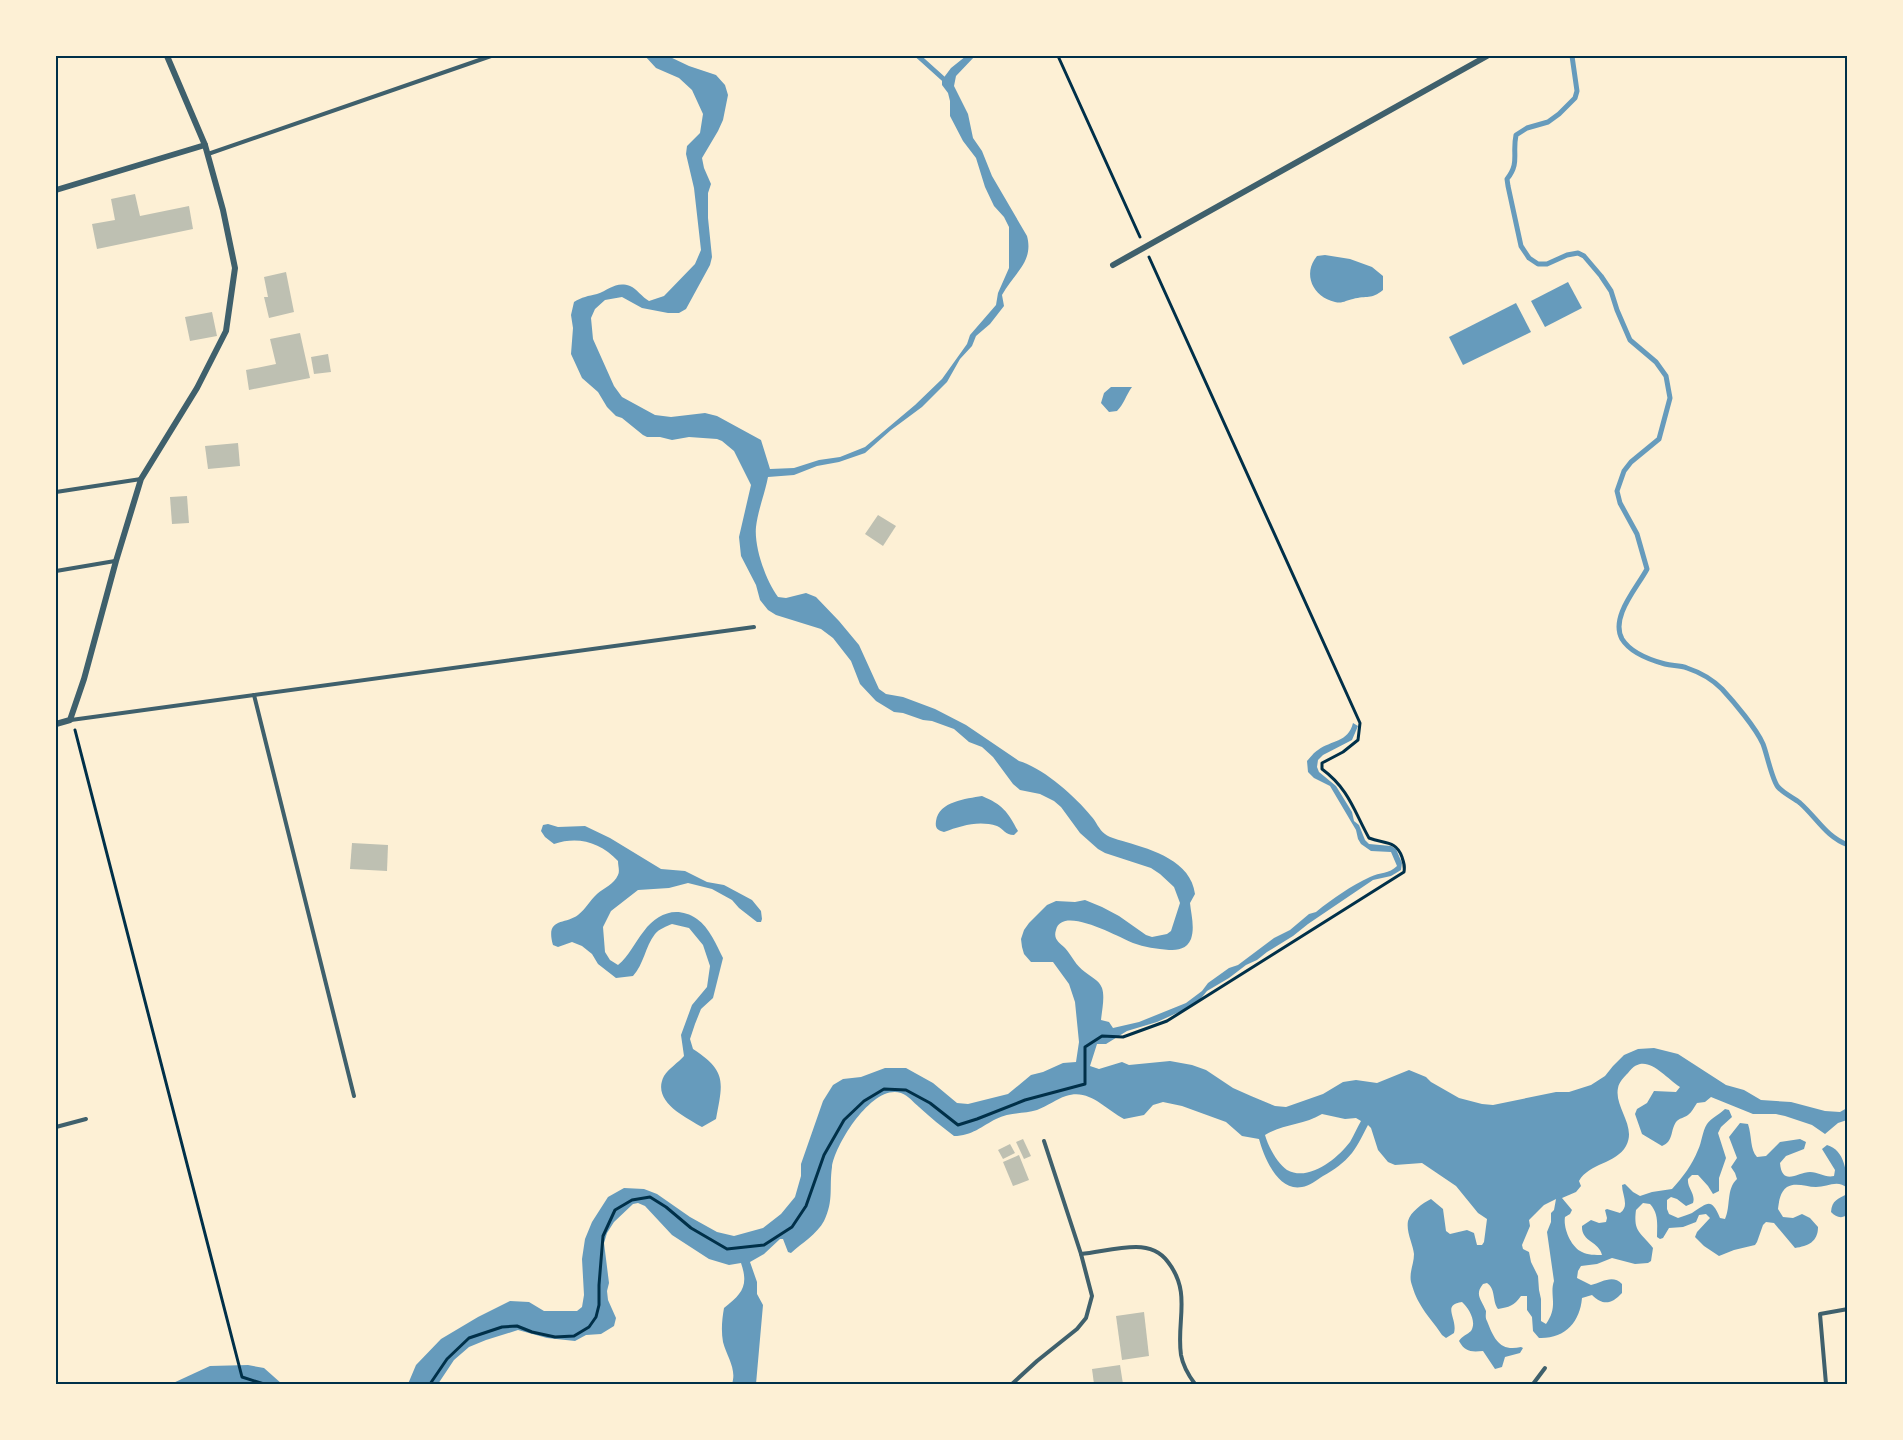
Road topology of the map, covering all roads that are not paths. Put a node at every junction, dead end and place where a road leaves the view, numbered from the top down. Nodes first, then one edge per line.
1 (167, 56) edge
2 (491, 56) edge
3 (1487, 56) edge
4 (204, 145) junction
5 (207, 154) junction
6 (56, 190) edge
7 (1113, 265) dead end
8 (141, 479) junction
9 (56, 492) edge
10 (116, 561) junction
11 (56, 571) edge
12 (754, 627) dead end
13 (254, 695) junction
14 (70, 720) junction
15 (56, 724) edge
16 (354, 1096) dead end
17 (86, 1119) dead end
18 (56, 1127) edge
19 (1044, 1141) dead end
20 (1081, 1254) junction
21 (1848, 1309) edge
22 (1545, 1368) dead end
23 (1012, 1384) edge
24 (1195, 1384) edge
25 (1533, 1384) edge
26 (1826, 1384) edge

1 - 4 street
2 - 5 lane
3 - 7 street
4 - 5 street
4 - 6 street
5 - 8 street
8 - 9 lane
8 - 10 street
10 - 11 lane
10 - 14 street
12 - 13 lane
13 - 14 lane
13 - 16 lane
14 - 15 street
17 - 18 lane
19 - 20 lane
20 - 23 lane
20 - 24 lane
21 - 26 lane
22 - 25 lane

